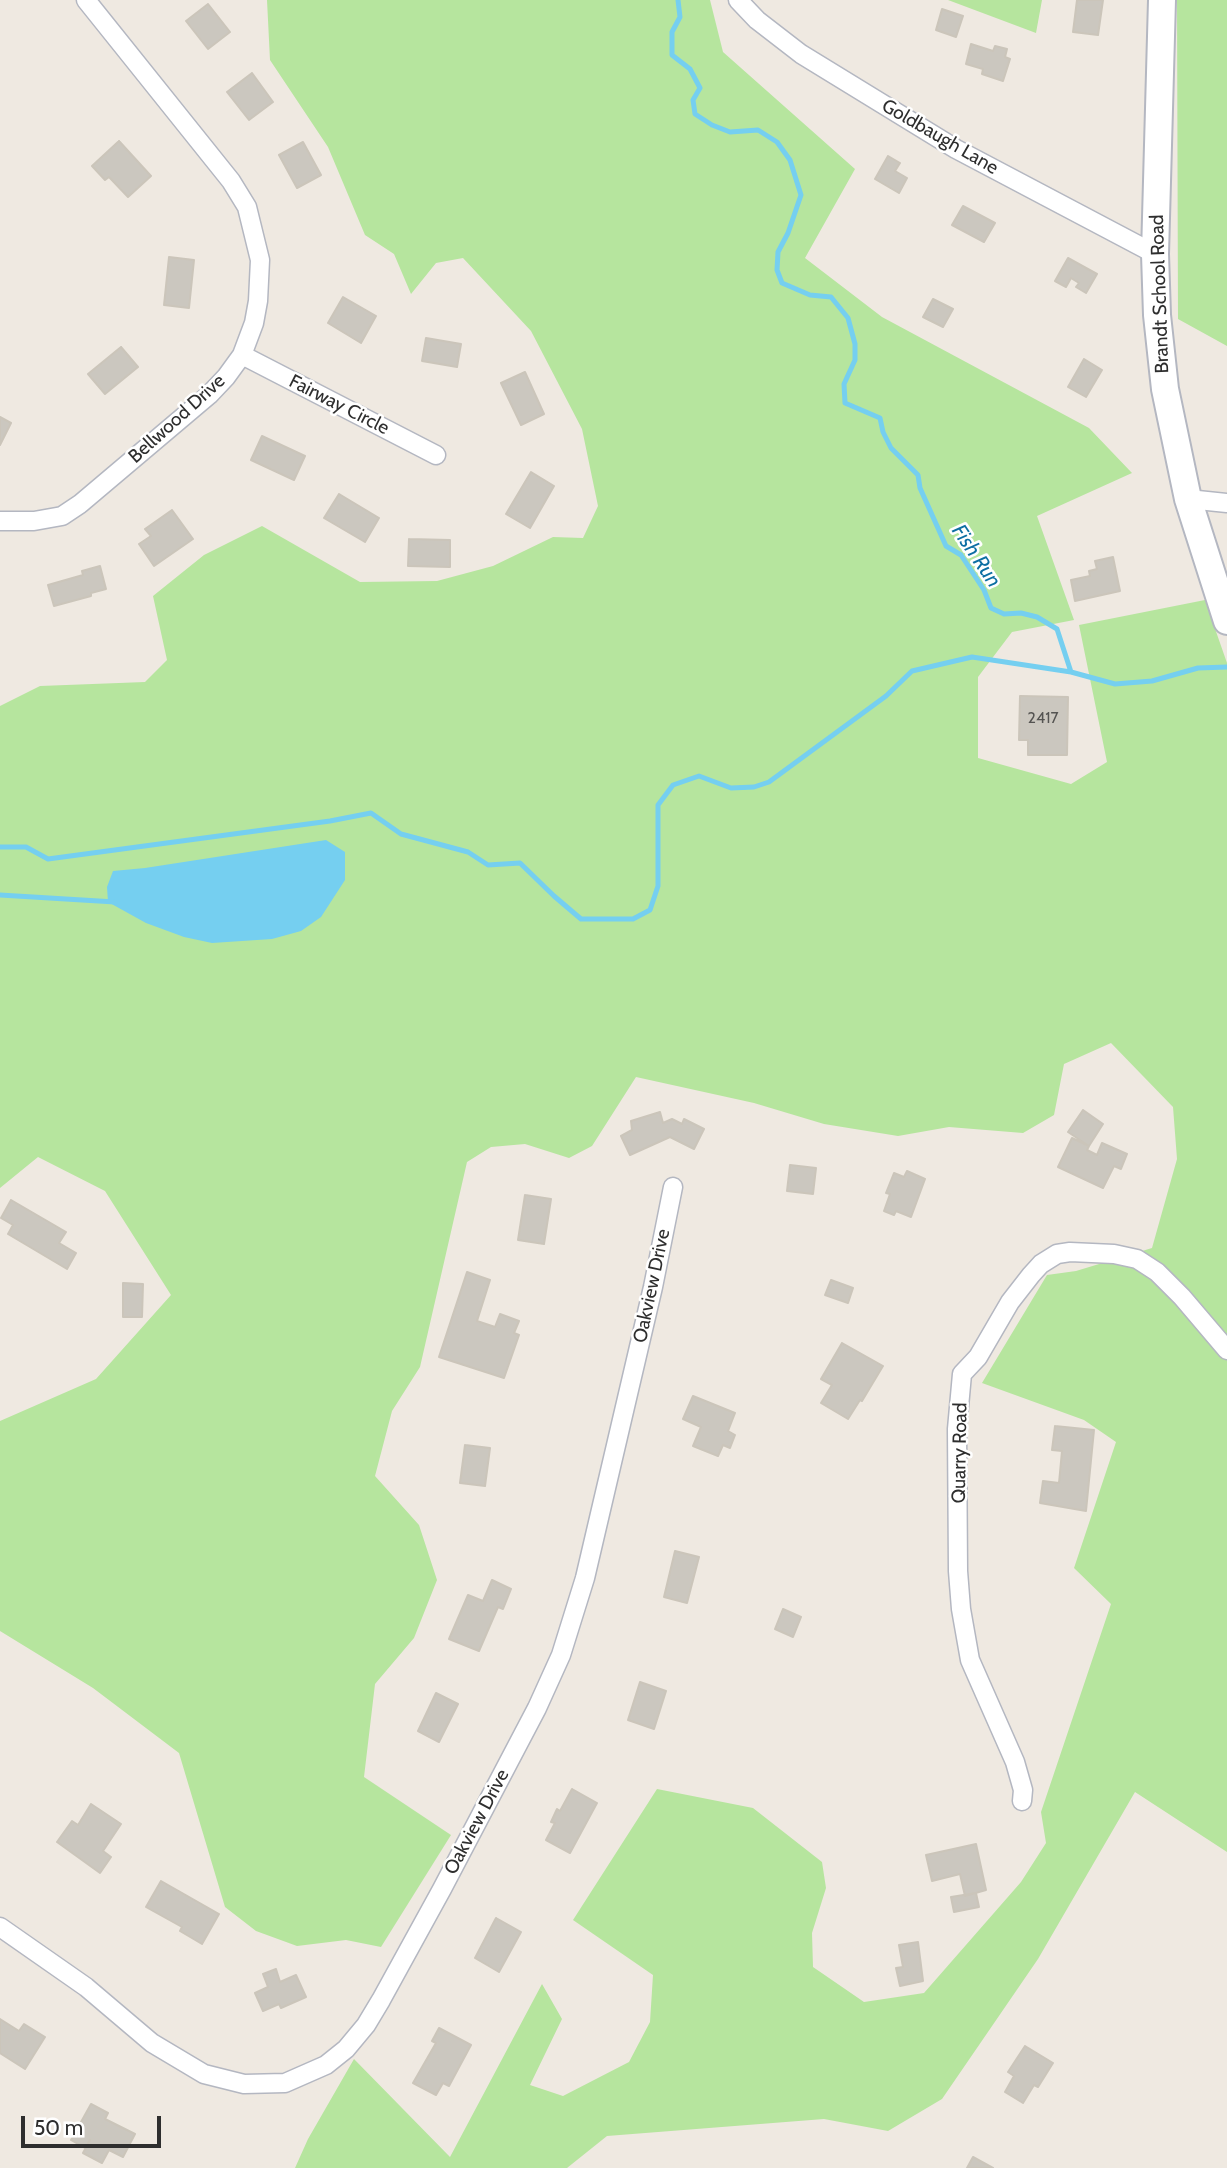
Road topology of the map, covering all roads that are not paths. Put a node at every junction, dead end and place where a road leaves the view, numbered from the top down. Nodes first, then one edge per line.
1 (86, 0) edge
2 (738, 0) edge
3 (1162, 0) edge
4 (1155, 254) junction
5 (242, 355) junction
6 (436, 455) dead end
7 (1188, 499) junction
8 (1227, 503) edge
9 (0, 521) edge
10 (1227, 621) edge
11 (673, 1187) dead end
12 (1227, 1350) edge
13 (1022, 1801) dead end
14 (0, 1927) edge

1 - 5 street, Bellwood Drive
2 - 4 street, Goldbaugh Lane
3 - 4 street, Brandt School Road
4 - 7 street, Brandt School Road
5 - 6 street, Fairway Circle
5 - 9 street, Bellwood Drive
7 - 8 street
7 - 10 street, Brandt School Road
11 - 14 street, Oakview Drive
12 - 13 street, Quarry Road

